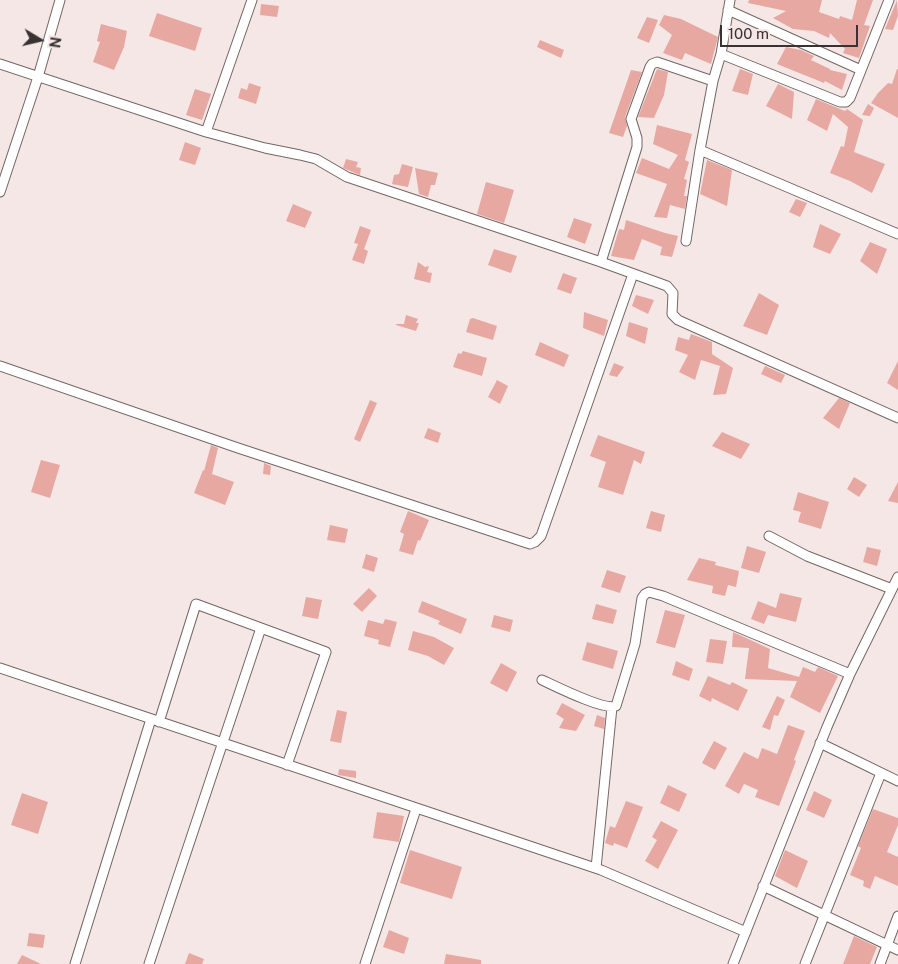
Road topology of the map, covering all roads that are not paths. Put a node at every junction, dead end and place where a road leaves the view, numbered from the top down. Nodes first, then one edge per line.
1 (60, 0) edge
2 (252, 0) edge
3 (889, 0) edge
4 (729, 3) edge
5 (721, 54) junction
6 (0, 64) edge
7 (861, 70) junction
8 (38, 77) junction
9 (713, 81) junction
10 (206, 132) junction
11 (700, 150) junction
12 (0, 192) edge
13 (898, 234) edge
14 (686, 241) dead end
15 (601, 262) junction
16 (633, 274) junction
17 (0, 366) edge
18 (898, 418) edge
19 (769, 536) dead end
20 (898, 577) edge
21 (892, 589) junction
22 (261, 628) junction
23 (0, 668) edge
24 (850, 674) junction
25 (542, 680) dead end
26 (612, 707) junction
27 (155, 721) junction
28 (820, 743) junction
29 (224, 744) junction
30 (287, 765) junction
31 (881, 773) junction
32 (898, 781) edge
33 (416, 809) junction
34 (596, 868) junction
35 (764, 886) junction
36 (824, 915) junction
37 (898, 916) edge
38 (746, 932) junction
39 (887, 945) junction
40 (898, 950) edge
41 (75, 964) edge
42 (149, 964) edge
43 (365, 964) edge
44 (734, 964) edge
45 (805, 964) edge
46 (880, 964) edge

1 - 8 street
2 - 10 street
3 - 7 street
4 - 5 street
4 - 7 street
5 - 7 street
5 - 9 street
6 - 8 street
8 - 10 street
8 - 12 street
9 - 11 street
9 - 15 street
10 - 15 street
11 - 13 street
11 - 14 street
15 - 16 street
16 - 17 street
16 - 18 street
19 - 21 street
20 - 21 street
21 - 24 street
22 - 27 street
22 - 29 street
22 - 30 street
23 - 27 street
24 - 26 street
24 - 28 street
25 - 26 street
26 - 34 street
27 - 29 street
27 - 41 street
28 - 31 street
28 - 35 street
29 - 30 street
29 - 42 street
30 - 33 street
31 - 32 street
31 - 36 street
33 - 34 street
33 - 43 street
34 - 38 street
35 - 36 street
35 - 38 street
36 - 39 street
36 - 45 street
37 - 39 street
38 - 44 street
39 - 40 street
39 - 46 street

